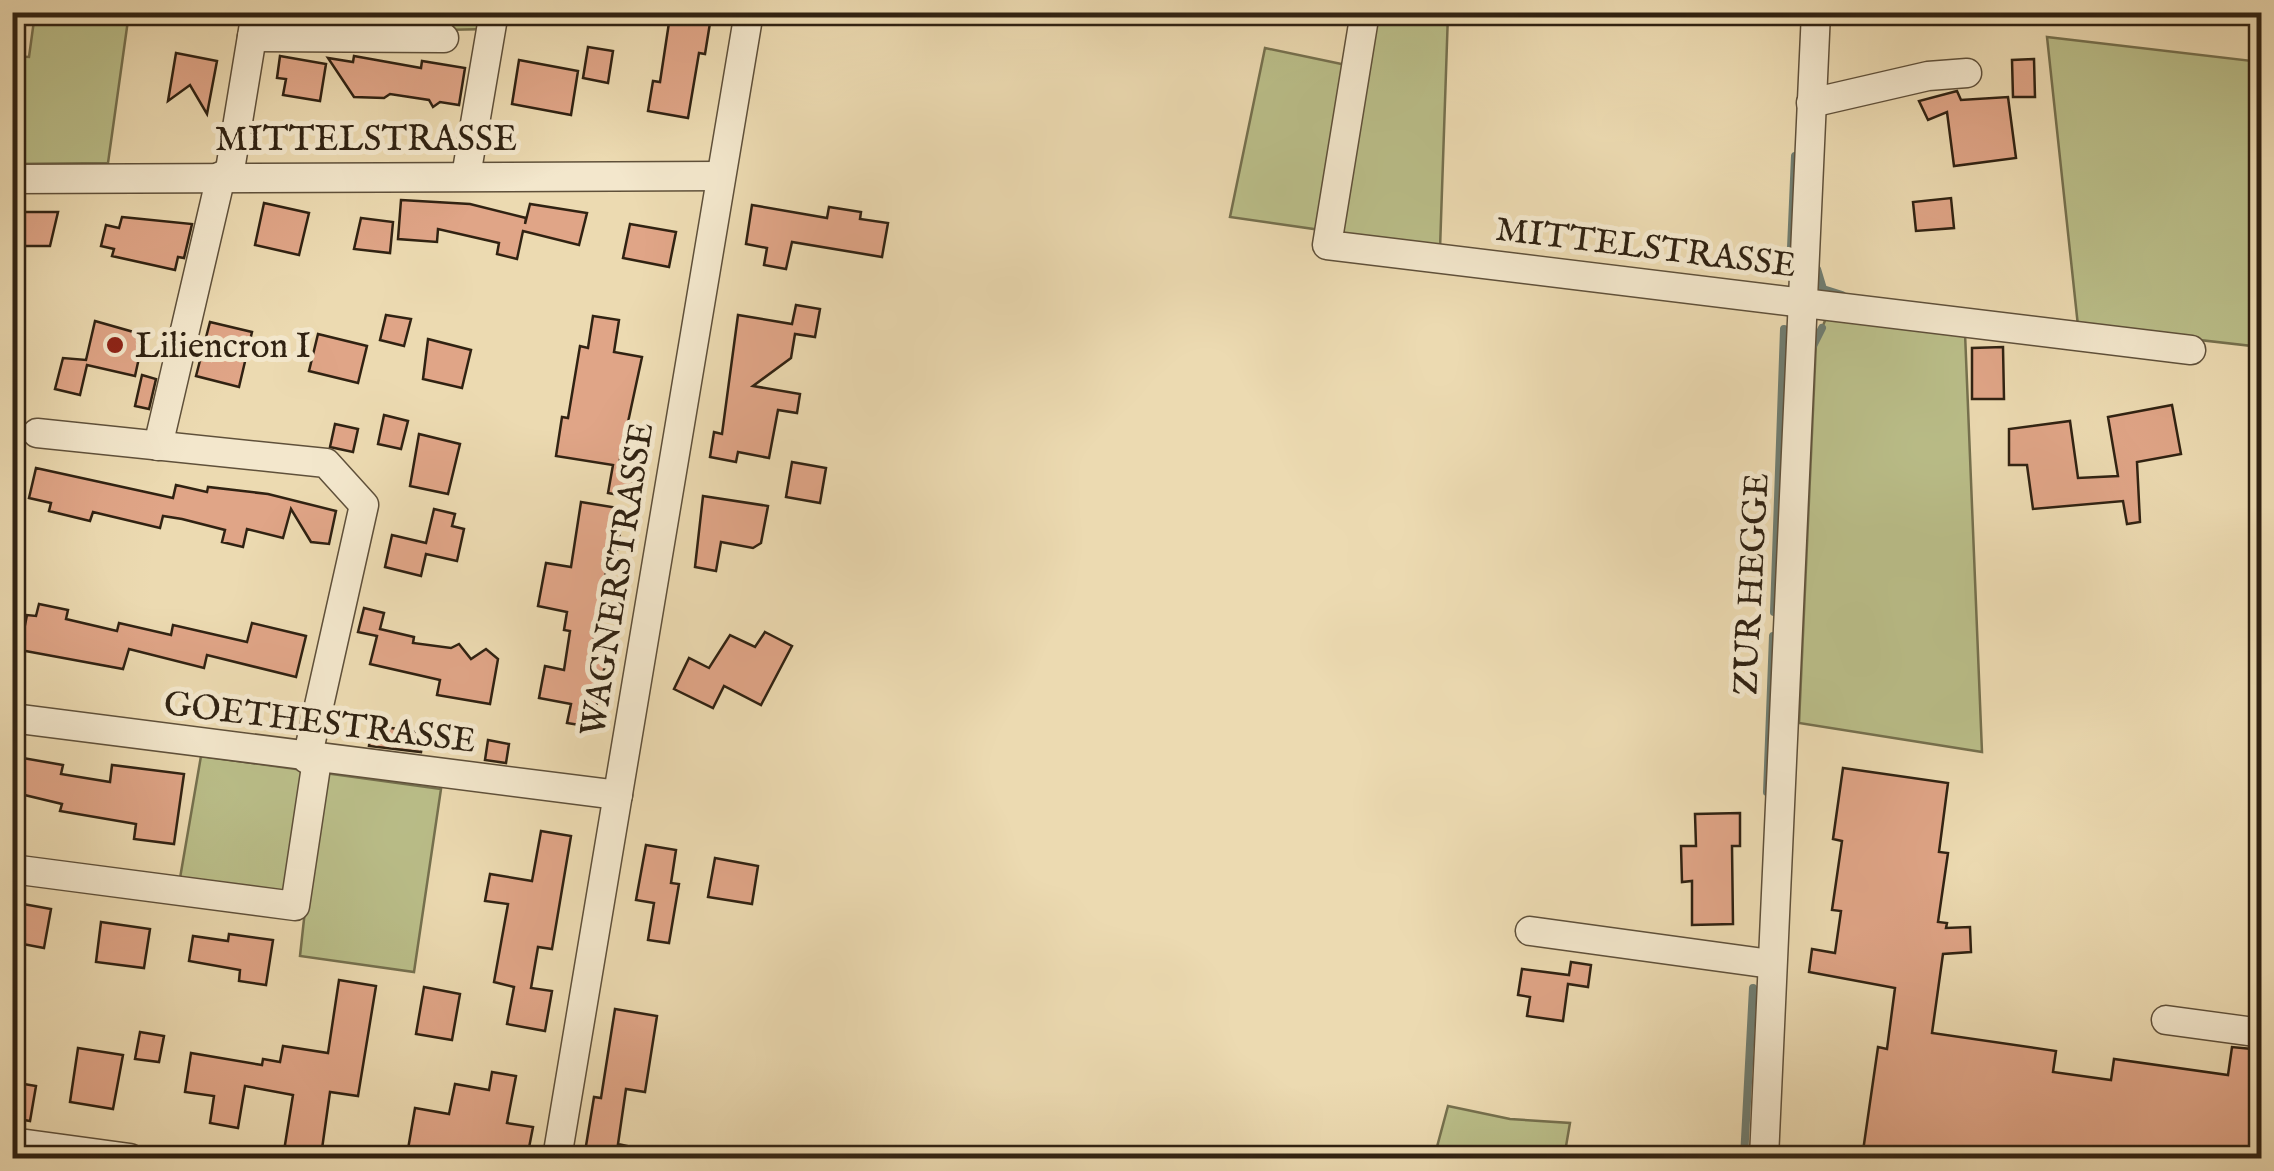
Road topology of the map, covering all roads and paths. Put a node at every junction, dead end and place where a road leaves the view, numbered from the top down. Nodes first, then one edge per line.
1 (494, 12) edge
2 (749, 12) edge
3 (1365, 12) edge
4 (1816, 12) edge
5 (254, 25) edge
6 (444, 38) dead end
7 (1967, 73) dead end
8 (1811, 104) junction
9 (225, 176) junction
10 (466, 176) junction
11 (720, 176) junction
12 (12, 179) edge
13 (1800, 302) junction
14 (2191, 350) dead end
15 (37, 434) dead end
16 (158, 446) junction
17 (12, 718) edge
18 (312, 759) junction
19 (618, 794) junction
20 (12, 868) edge
21 (1530, 931) dead end
22 (1771, 964) junction
23 (2166, 1020) dead end
24 (2262, 1033) edge
25 (12, 1142) edge
26 (130, 1158) edge
27 (557, 1158) edge
28 (1764, 1158) edge

1 - 10 street
2 - 11 street, WAGNERSTRASSE
3 - 13 street, MITTELSTRASSE
4 - 8 street, ZUR HEGGE
5 - 6 street
5 - 9 street
7 - 8 street
8 - 13 street, ZUR HEGGE
9 - 10 street, MITTELSTRASSE
9 - 12 street, MITTELSTRASSE
9 - 16 street
10 - 11 street, MITTELSTRASSE
11 - 19 street, WAGNERSTRASSE
13 - 14 street, MITTELSTRASSE
13 - 22 street, ZUR HEGGE
15 - 16 street
16 - 18 street
17 - 18 street, GOETHESTRASSE
18 - 19 street, GOETHESTRASSE
18 - 20 street
19 - 27 street, WAGNERSTRASSE
21 - 22 street
22 - 28 street, ZUR HEGGE
23 - 24 street
25 - 26 street

